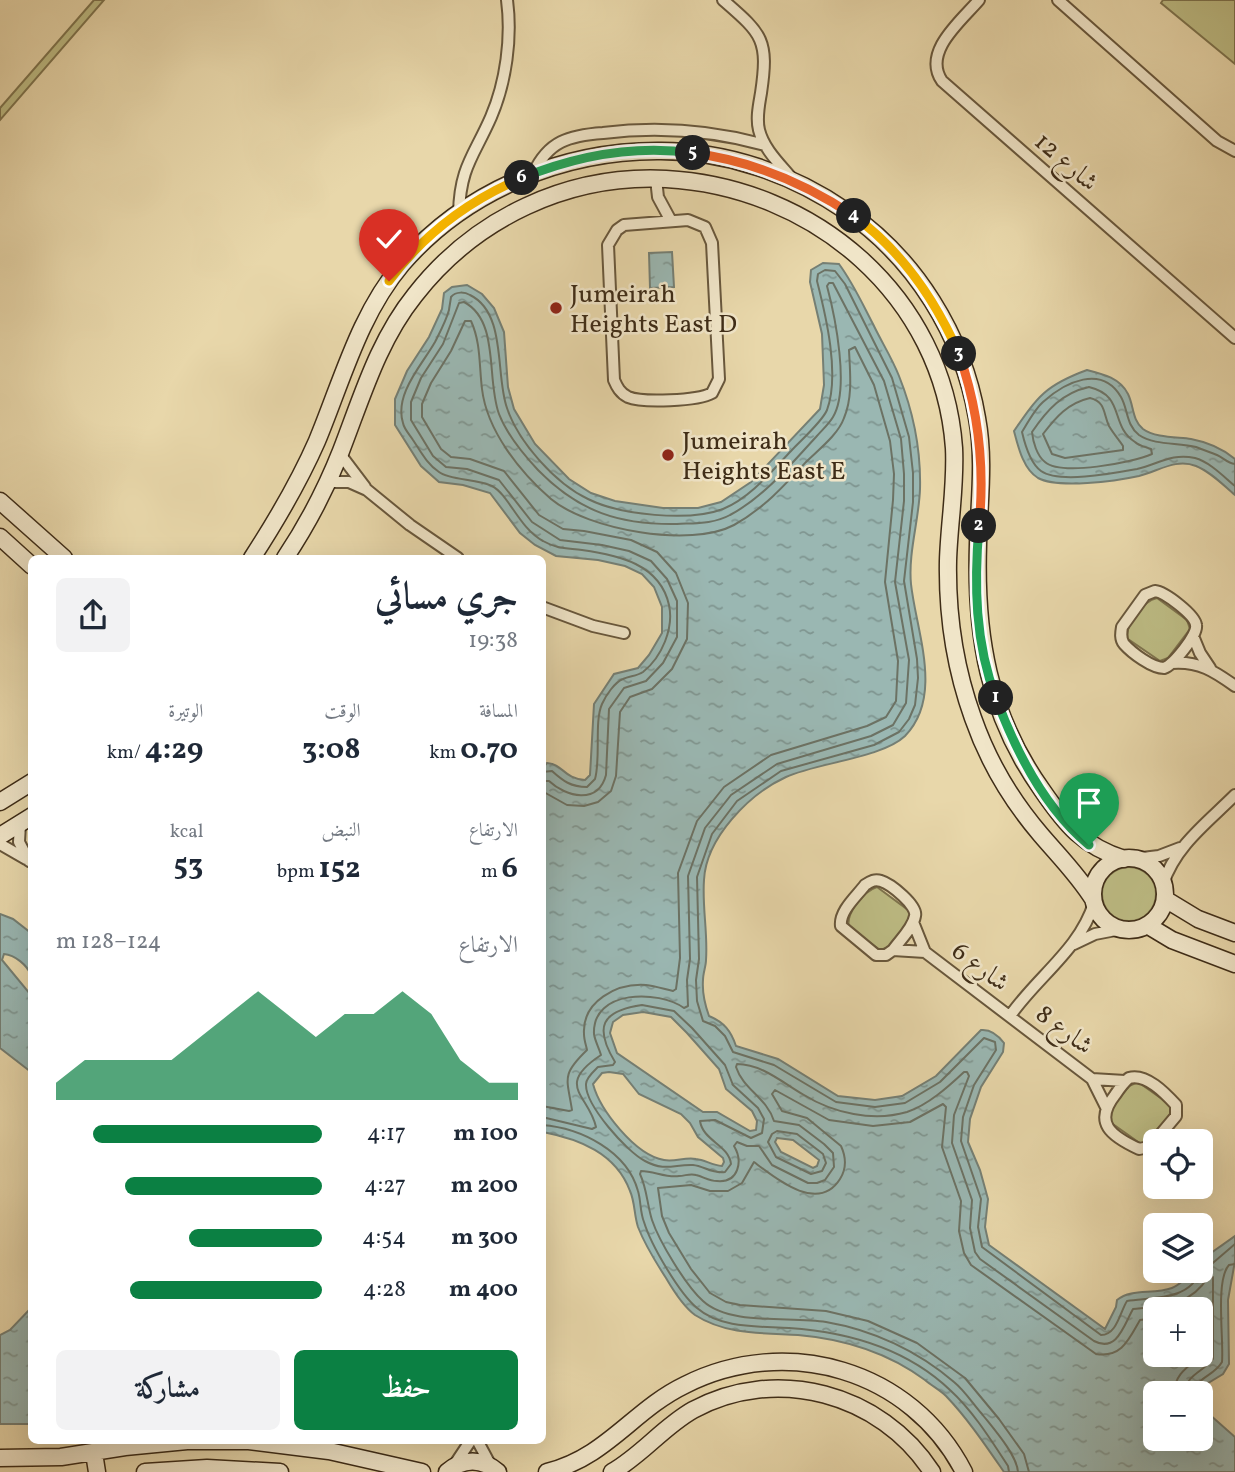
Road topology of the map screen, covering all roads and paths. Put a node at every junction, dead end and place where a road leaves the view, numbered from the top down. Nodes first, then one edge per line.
1 (508, 0) edge
2 (723, 0) edge
3 (979, 0) edge
4 (1058, 0) edge
5 (765, 145) junction
6 (1235, 151) edge
7 (718, 156) junction
8 (533, 174) junction
9 (651, 179) junction
10 (795, 182) junction
11 (658, 197) junction
12 (459, 213) junction
13 (671, 221) junction
14 (647, 222) junction
15 (858, 256) junction
16 (930, 296) junction
17 (1235, 338) edge
18 (350, 352) junction
19 (367, 383) junction
20 (340, 454) junction
21 (328, 482) junction
22 (367, 490) junction
23 (0, 500) edge
24 (951, 527) junction
25 (978, 529) junction
26 (0, 537) edge
27 (61, 555) edge
28 (254, 555) edge
29 (287, 555) edge
30 (454, 555) edge
31 (28, 562) edge
32 (948, 562) junction
33 (977, 562) junction
34 (546, 608) edge
35 (624, 633) dead end
36 (1193, 636) junction
37 (1172, 663) junction
38 (1210, 668) junction
39 (1235, 686) edge
40 (28, 784) edge
41 (1235, 795) edge
42 (0, 802) edge
43 (26, 820) edge
44 (0, 836) edge
45 (0, 844) edge
46 (1183, 846) junction
47 (28, 858) edge
48 (1129, 859) junction
49 (28, 861) edge
50 (1164, 891) junction
51 (1094, 901) junction
52 (913, 922) junction
53 (1147, 925) junction
54 (1121, 929) junction
55 (1235, 933) edge
56 (1071, 946) junction
57 (893, 950) junction
58 (925, 952) junction
59 (1235, 964) edge
60 (1010, 1016) junction
61 (1092, 1079) junction
62 (1125, 1081) junction
63 (1106, 1107) junction
64 (1166, 1129) edge
65 (1143, 1149) edge
66 (160, 1444) edge
67 (273, 1444) edge
68 (468, 1444) edge
69 (479, 1444) edge
70 (94, 1452) junction
71 (0, 1458) edge
72 (62, 1465) edge
73 (450, 1469) edge
74 (495, 1469) edge
75 (97, 1472) edge
76 (145, 1472) edge
77 (280, 1472) edge
78 (422, 1472) edge
79 (547, 1472) edge
80 (612, 1472) edge
81 (932, 1472) edge
82 (964, 1472) edge

1 - 12 street
2 - 5 street
3 - 17 street, شارع 12
4 - 6 street
5 - 8 street
5 - 10 street
7 - 8 street
7 - 9 street
7 - 10 street
8 - 12 street
9 - 11 street
9 - 15 street
9 - 19 street
10 - 16 street
11 - 13 street
11 - 14 street
12 - 18 street
13 - 14 street
13 - 14 street
15 - 16 street
15 - 24 street
16 - 25 street
18 - 19 street
18 - 28 street
19 - 20 street
20 - 21 street
20 - 22 street
21 - 22 street
21 - 29 street
22 - 30 street
23 - 27 street
24 - 25 street
24 - 32 street
25 - 33 street
26 - 31 street
32 - 33 street
32 - 51 street
33 - 48 street
34 - 35 street
36 - 37 street
36 - 37 street
36 - 38 street
37 - 38 street
38 - 39 street
40 - 42 street
41 - 46 street
43 - 44 street
43 - 47 street
45 - 49 street
46 - 48 street
46 - 50 street
48 - 50 street
48 - 51 street
50 - 53 street
50 - 55 street
51 - 54 street
51 - 56 street
52 - 57 street
52 - 57 street, شارع 6
52 - 58 street, شارع 6
53 - 54 street
53 - 59 street
54 - 56 street
56 - 60 street
57 - 58 street, شارع 6
58 - 60 street, شارع 6
60 - 61 street, شارع 8
61 - 62 street, شارع 8
61 - 63 street, شارع 8
62 - 63 street
62 - 64 street, شارع 8
63 - 65 street, شارع 8
66 - 70 street
67 - 78 street
68 - 73 street
69 - 74 street
70 - 72 street
70 - 75 street
71 - 72 street
73 - 74 street
76 - 77 street
79 - 82 street
80 - 81 street

